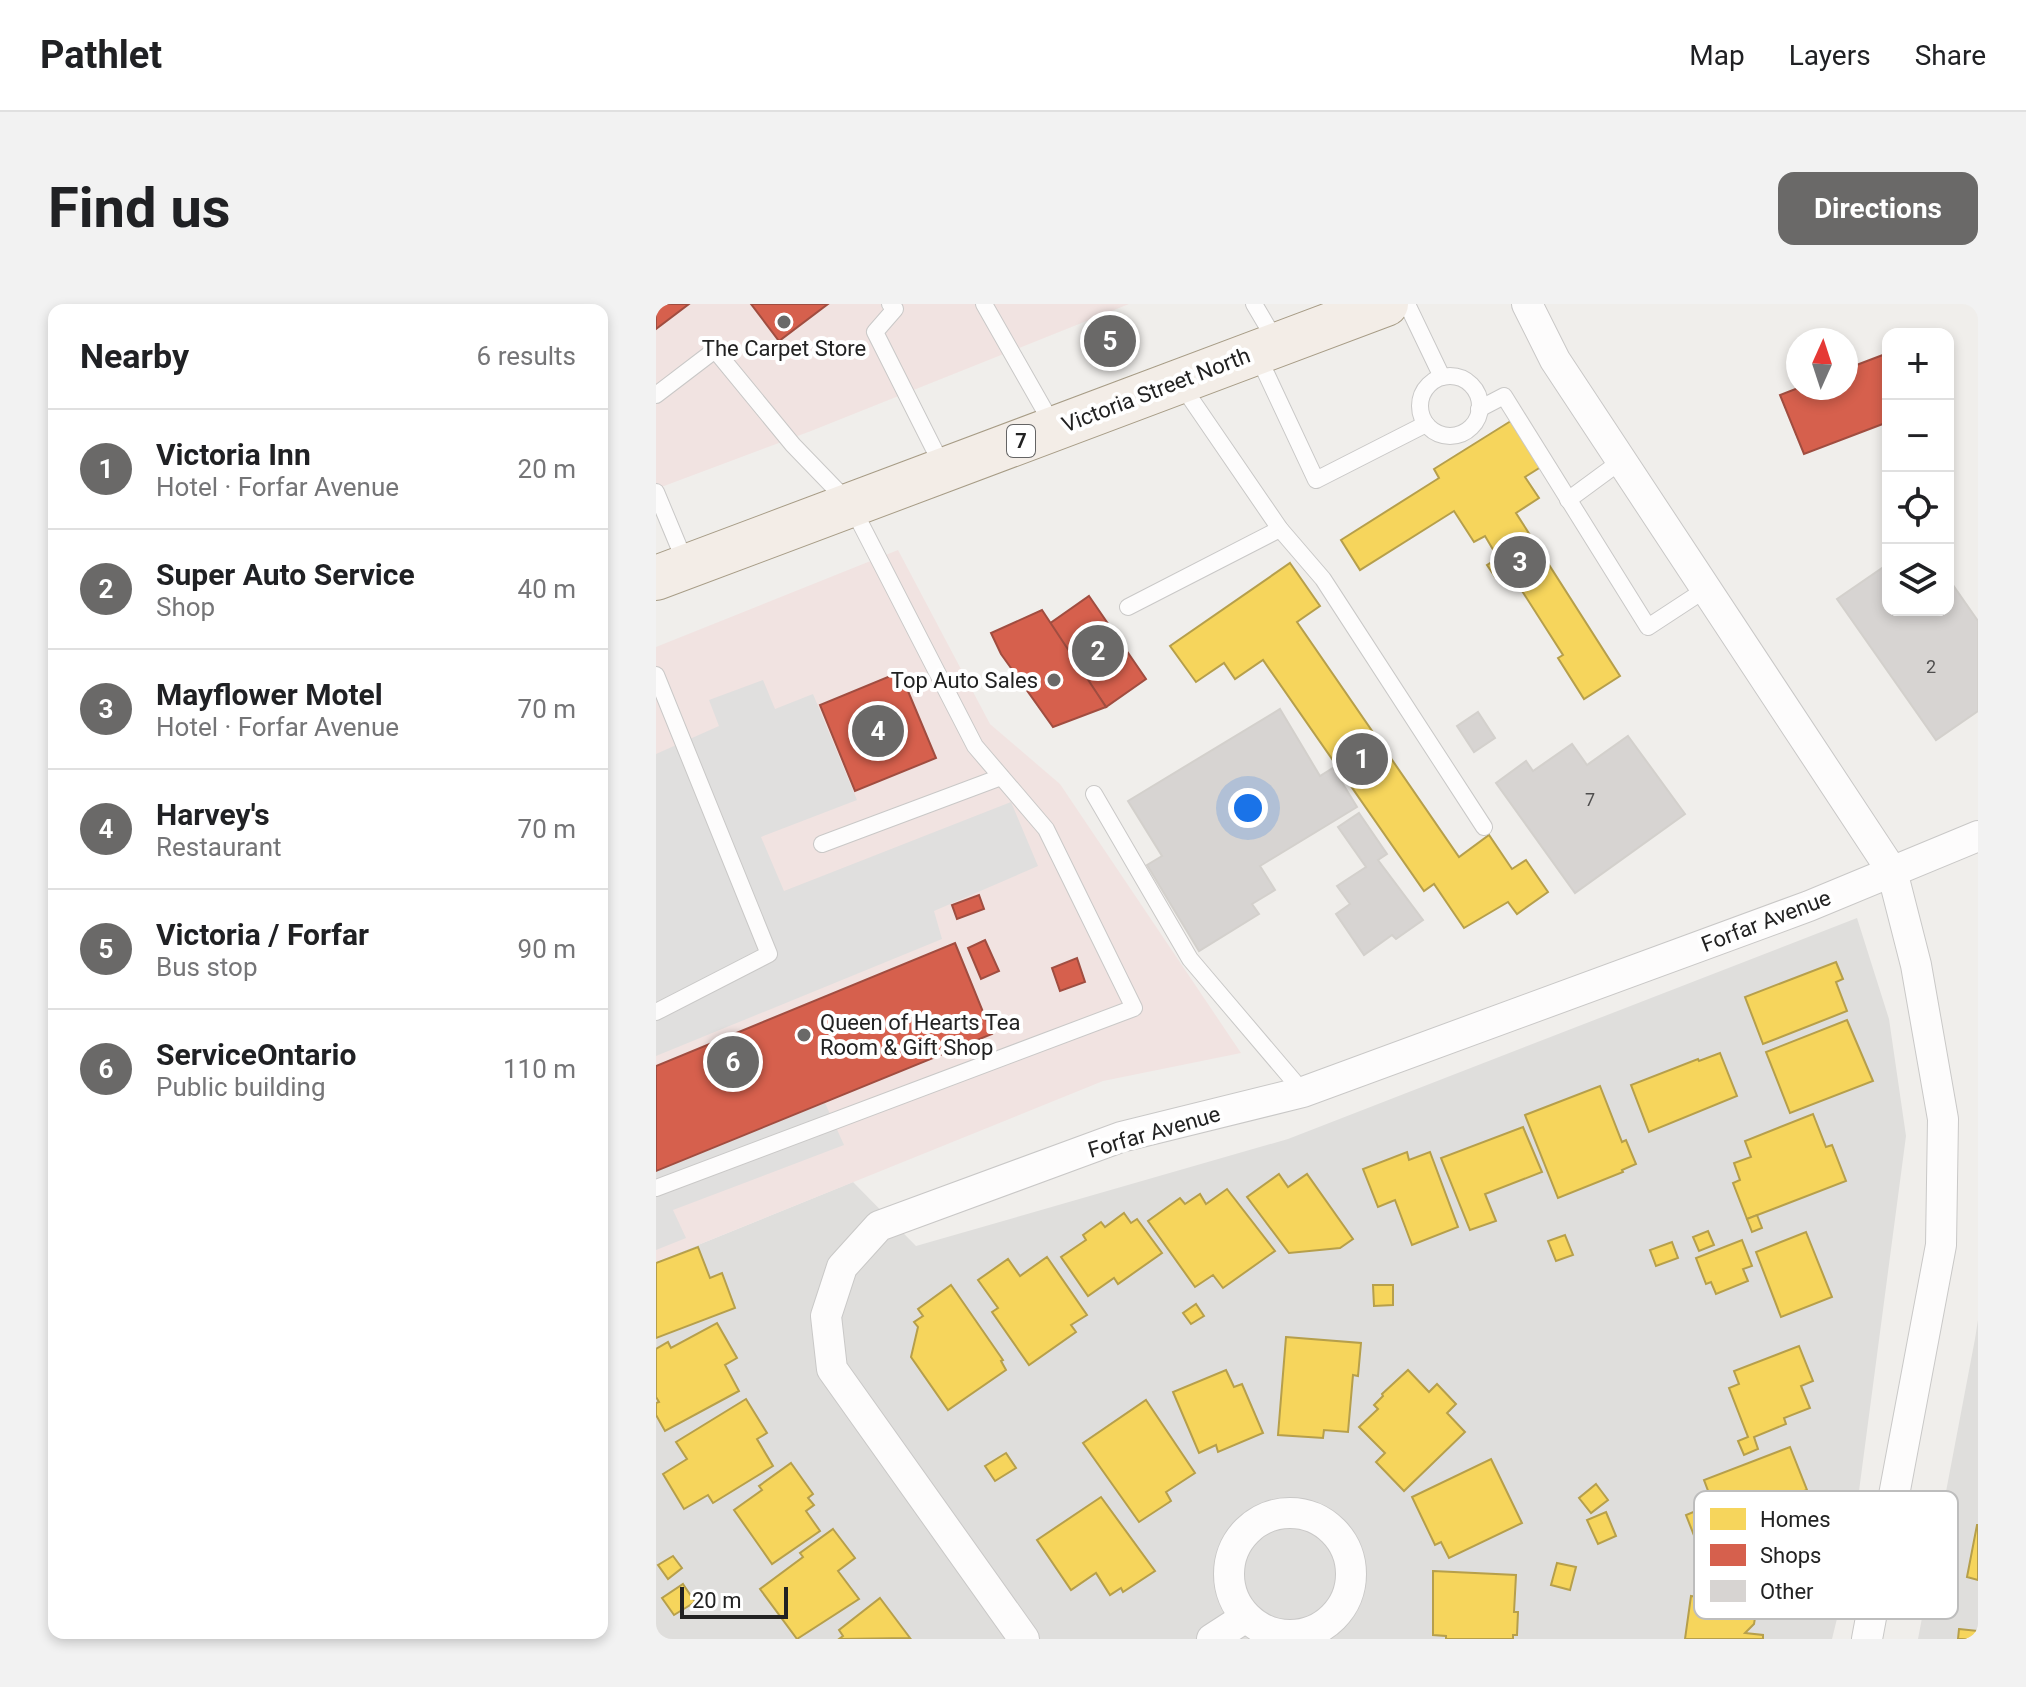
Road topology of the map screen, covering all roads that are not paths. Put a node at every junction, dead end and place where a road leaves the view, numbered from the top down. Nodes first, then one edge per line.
1 (890, 304) edge
2 (984, 304) edge
3 (1254, 304) edge
4 (1386, 304) edge
5 (1407, 304) edge
6 (1527, 304) edge
7 (1267, 349) junction
8 (1442, 377) junction
9 (1179, 382) junction
10 (656, 395) edge
11 (1479, 409) junction
12 (1426, 424) junction
13 (1055, 428) junction
14 (1621, 461) junction
15 (944, 470) junction
16 (656, 492) edge
17 (1568, 500) junction
18 (851, 505) junction
19 (1280, 529) junction
20 (672, 572) edge
21 (1706, 589) junction
22 (1128, 607) dead end
23 (656, 675) edge
24 (1001, 777) junction
25 (1094, 794) dead end
26 (1484, 827) dead end
27 (1978, 836) edge
28 (822, 844) dead end
29 (1892, 871) junction
30 (656, 1012) edge
31 (1303, 1092) junction
32 (656, 1188) edge
33 (1895, 1491) edge
34 (1246, 1617) junction
35 (1871, 1619) edge
36 (1024, 1639) edge
37 (1212, 1639) edge
38 (1867, 1639) edge

1 - 15 lane
2 - 13 lane
3 - 7 lane
4 - 7 main road, Victoria Street North / 7
5 - 8 lane
6 - 14 street
7 - 9 main road, Victoria Street North / 7
7 - 12 lane
8 - 11 lane
8 - 12 lane
9 - 13 main road, Victoria Street North / 7
9 - 19 lane
10 - 18 lane
11 - 12 lane
11 - 17 lane
13 - 15 main road, Victoria Street North / 7
14 - 17 lane
14 - 21 street
15 - 18 main road, Victoria Street North / 7
16 - 20 lane
17 - 21 lane
18 - 20 main road, Victoria Street North / 7
18 - 24 lane
19 - 22 lane
19 - 26 lane
21 - 29 street
23 - 30 lane
24 - 28 lane
24 - 32 lane
25 - 31 lane
27 - 29 street, Forfar Avenue
29 - 31 street, Forfar Avenue
29 - 33 street
31 - 36 street, Forfar Avenue
34 - 34 street
34 - 37 street
35 - 38 street

